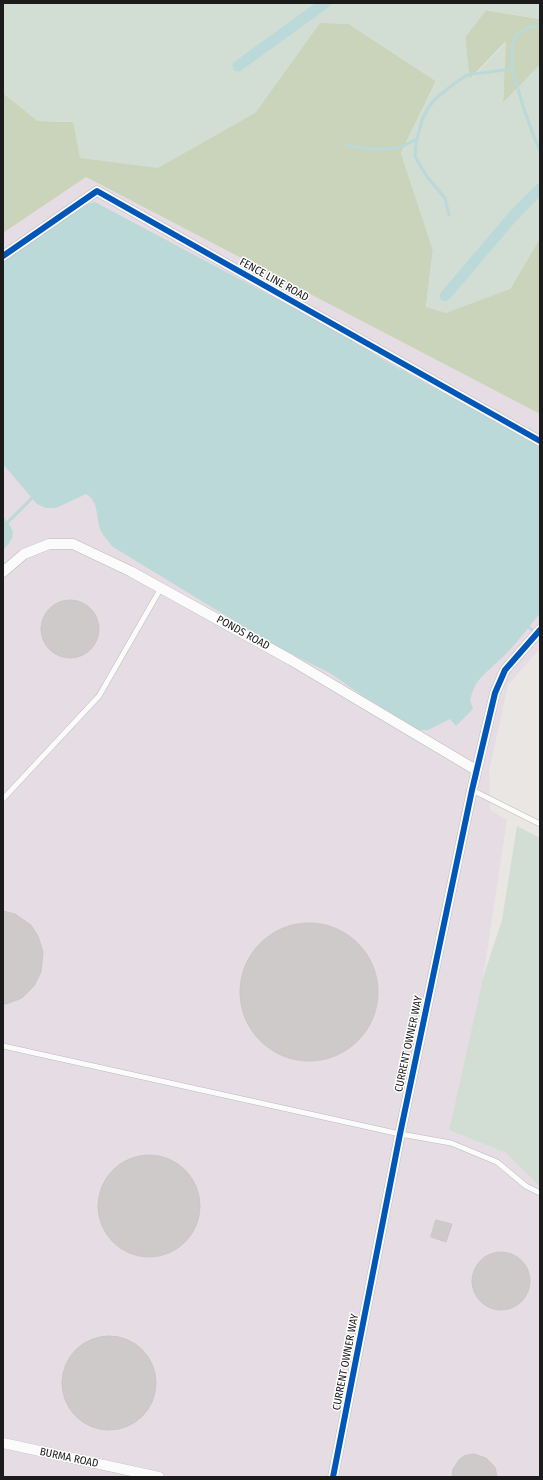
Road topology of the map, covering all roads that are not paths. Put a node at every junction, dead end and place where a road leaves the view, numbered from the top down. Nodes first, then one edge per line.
1 (3, 256) edge
2 (540, 441) edge
3 (3, 572) edge
4 (161, 588) junction
5 (540, 630) edge
6 (476, 770) junction
7 (472, 790) junction
8 (3, 799) edge
9 (540, 824) edge
10 (3, 1046) edge
11 (400, 1134) junction
12 (540, 1193) edge
13 (3, 1443) edge
14 (159, 1477) edge
15 (334, 1477) edge

1 - 2 street, FENCE LINE ROAD
3 - 4 street, PONDS ROAD
4 - 6 street, PONDS ROAD
4 - 8 lane
5 - 6 street, CURRENT OWNER WAY
6 - 7 street, CURRENT OWNER WAY
7 - 9 lane
7 - 11 street, CURRENT OWNER WAY
10 - 11 lane
11 - 12 lane
11 - 15 street, CURRENT OWNER WAY
13 - 14 street, BURMA ROAD

